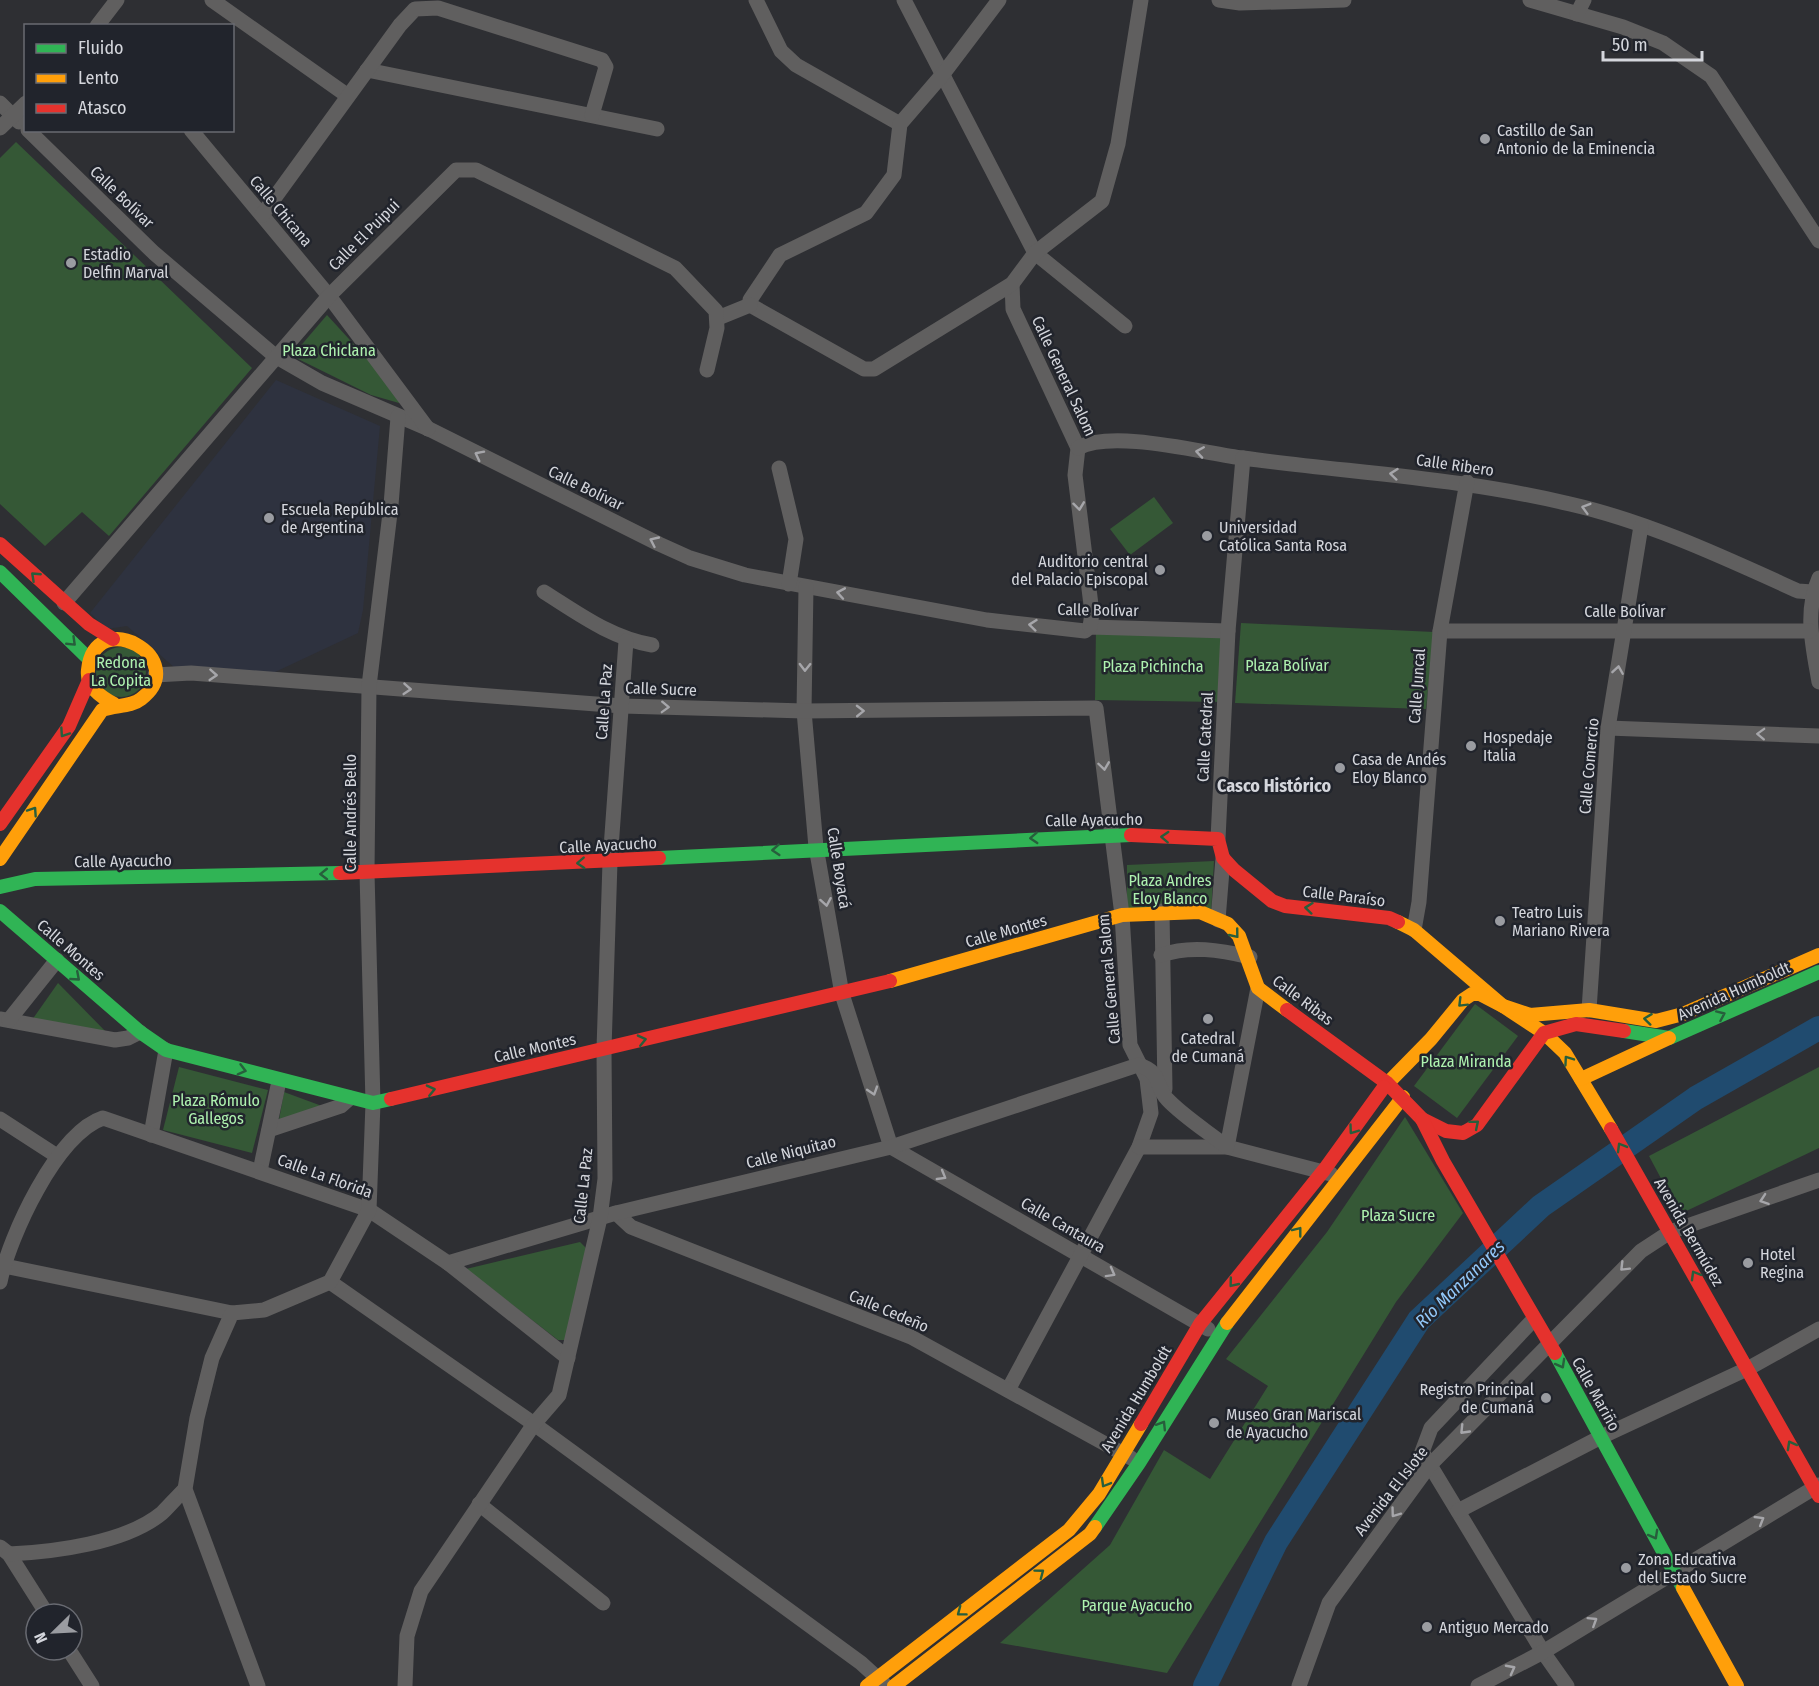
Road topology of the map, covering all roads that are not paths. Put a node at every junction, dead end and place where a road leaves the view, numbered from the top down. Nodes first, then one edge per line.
1 (117, 0) edge
2 (212, 0) edge
3 (756, 0) edge
4 (904, 0) edge
5 (999, 0) edge
6 (1141, 0) edge
7 (1219, 0) edge
8 (1344, 0) edge
9 (1530, 0) edge
10 (1580, 7) edge
11 (229, 21) edge
12 (100, 24) edge
13 (234, 24) edge
14 (367, 70) junction
15 (943, 74) junction
16 (348, 96) junction
17 (0, 104) edge
18 (24, 105) edge
19 (12, 116) junction
20 (592, 116) junction
21 (900, 124) junction
22 (24, 126) edge
23 (0, 128) edge
24 (657, 129) dead end
25 (30, 132) edge
26 (193, 132) edge
27 (262, 215) junction
28 (1819, 241) edge
29 (1035, 253) junction
30 (1012, 284) junction
31 (329, 296) junction
32 (750, 305) junction
33 (717, 318) junction
34 (1125, 326) dead end
35 (275, 356) junction
36 (707, 370) dead end
37 (398, 417) junction
38 (429, 429) junction
39 (1078, 447) junction
40 (1243, 458) junction
41 (779, 468) dead end
42 (1467, 482) junction
43 (1641, 526) junction
44 (0, 544) edge
45 (0, 572) edge
46 (1819, 578) edge
47 (789, 584) junction
48 (807, 587) junction
49 (544, 592) dead end
50 (1812, 592) junction
51 (64, 603) junction
52 (1090, 627) junction
53 (1625, 629) junction
54 (1228, 631) junction
55 (1440, 631) junction
56 (1810, 631) junction
57 (113, 639) junction
58 (626, 640) junction
59 (652, 645) dead end
60 (90, 660) junction
61 (155, 675) junction
62 (89, 680) junction
63 (1819, 682) edge
64 (369, 686) junction
65 (114, 704) junction
66 (622, 706) junction
67 (1096, 708) joint
68 (804, 711) junction
69 (1608, 728) junction
70 (1819, 736) edge
71 (0, 824) edge
72 (1113, 834) junction
73 (1218, 839) junction
74 (816, 848) junction
75 (1223, 858) junction
76 (0, 859) edge
77 (610, 862) junction
78 (367, 873) junction
79 (0, 887) edge
80 (0, 911) edge
81 (1162, 911) junction
82 (1122, 915) junction
83 (1218, 920) junction
84 (1414, 930) junction
85 (1161, 955) junction
86 (1819, 955) edge
87 (1250, 957) junction
88 (57, 960) junction
89 (1819, 972) edge
90 (1258, 988) junction
91 (842, 994) junction
92 (1503, 1006) junction
93 (1589, 1010) junction
94 (4, 1019) edge
95 (140, 1032) junction
96 (1544, 1033) junction
97 (1669, 1038) junction
98 (604, 1049) junction
99 (166, 1050) junction
100 (1138, 1065) junction
101 (279, 1081) junction
102 (1387, 1083) junction
103 (1585, 1084) junction
104 (1403, 1097) junction
105 (350, 1098) junction
106 (1165, 1098) junction
107 (373, 1103) junction
108 (0, 1119) edge
109 (1422, 1119) junction
110 (269, 1130) junction
111 (151, 1135) junction
112 (891, 1147) junction
113 (1138, 1147) junction
114 (1227, 1147) junction
115 (57, 1156) junction
116 (1324, 1170) junction
117 (260, 1172) junction
118 (1340, 1177) junction
119 (1819, 1180) edge
120 (369, 1210) junction
121 (616, 1213) junction
122 (600, 1218) junction
123 (1670, 1232) junction
124 (1080, 1256) junction
125 (448, 1263) junction
126 (2, 1265) edge
127 (0, 1282) edge
128 (330, 1282) junction
129 (232, 1313) junction
130 (1534, 1318) junction
131 (1200, 1324) junction
132 (1819, 1329) edge
133 (1217, 1335) junction
134 (1549, 1342) junction
135 (568, 1358) junction
136 (1749, 1368) junction
137 (1008, 1390) junction
138 (534, 1425) junction
139 (1601, 1437) junction
140 (1123, 1453) junction
141 (1139, 1463) junction
142 (1430, 1466) junction
143 (185, 1489) junction
144 (1817, 1489) edge
145 (479, 1504) junction
146 (1458, 1511) junction
147 (5, 1550) edge
148 (1674, 1572) junction
149 (996, 1586) junction
150 (1007, 1598) junction
151 (39, 1602) edge
152 (603, 1603) dead end
153 (1544, 1652) junction
154 (77, 1662) edge
155 (877, 1683) edge
156 (92, 1686) edge
157 (258, 1686) edge
158 (405, 1686) edge
159 (894, 1686) edge
160 (1299, 1686) edge
161 (1478, 1686) edge
162 (1567, 1686) edge
163 (1737, 1686) edge

1 - 12 street
2 - 11 street
3 - 21 street
4 - 15 street
5 - 15 street
6 - 29 street
7 - 8 street
9 - 10 street
10 - 28 street
13 - 16 street
14 - 16 street
14 - 20 street
14 - 20 street
15 - 21 street
15 - 29 street
16 - 27 street
17 - 19 street, Calle Bolívar
18 - 19 street
19 - 22 street, Calle Bolívar
19 - 23 street
20 - 24 street
21 - 32 street
25 - 35 street, Calle Bolívar
26 - 27 street, Calle Chicana
27 - 31 street, Calle Chicana
29 - 30 street
29 - 34 street
30 - 32 street
30 - 39 street, Calle General Salom
31 - 33 street, Calle El Puipui
31 - 35 street, Calle El Puipui
31 - 38 street, Calle Chicana
32 - 33 street
33 - 36 street
35 - 37 street, Calle Bolívar
35 - 51 street, Calle El Puipui
37 - 38 street, Calle Bolívar
37 - 64 street, Calle Andrés Bello
47 -> 38 street, Calle Bolívar
40 -> 39 street, Calle Ribero
39 -> 52 street, Calle General Salom
42 -> 40 street, Calle Ribero
40 - 54 street, Calle Catedral
41 - 47 street
43 -> 42 street, Calle Ribero
42 - 55 street, Calle Juncal
43 - 50 street, Calle Ribero
43 - 53 street, Calle Comercio
51 -> 44 street
45 -> 60 street
46 - 50 street
47 - 48 street, Calle Bolívar
52 -> 48 street, Calle Bolívar
48 -> 68 street, Calle Boyacá
49 - 58 street
50 - 56 street
51 - 57 street
52 - 54 street, Calle Bolívar
53 - 55 street, Calle Bolívar
53 - 56 street, Calle Bolívar
69 -> 53 street, Calle Comercio
54 - 73 street, Calle Catedral
55 - 84 street, Calle Juncal
56 - 63 street
57 - 60 street
57 - 61 street
58 - 59 street
58 - 66 street, Calle La Paz
60 - 62 street
61 -> 64 street, Calle Sucre
61 - 65 street
62 - 65 street
62 -> 71 street
64 -> 66 street, Calle Sucre
64 - 78 street, Calle Andrés Bello
76 -> 65 street
66 -> 68 street, Calle Sucre
66 - 77 street, Calle La Paz
68 -> 67 street, Calle Sucre
67 -> 72 street, Calle General Salom
68 - 74 street, Calle Boyacá
70 -> 69 street
69 - 93 street, Calle Comercio
73 -> 72 street, Calle Ayacucho
72 -> 74 street, Calle Ayacucho
72 - 82 street, Calle General Salom
73 - 75 street
74 -> 77 street, Calle Ayacucho
74 -> 91 street, Calle Boyacá
75 - 83 street
84 -> 75 street, Calle Paraíso
77 -> 78 street, Calle Ayacucho
77 - 98 street, Calle La Paz
78 -> 79 street, Calle Ayacucho
78 - 107 street, Calle Andrés Bello
80 - 88 street, Calle Montes
81 - 82 street, Calle Ribas
81 - 83 street, Calle Ribas
81 - 85 street
82 - 91 street, Calle Montes
82 - 100 street, Calle General Salom
83 -> 87 street, Calle Ribas
84 - 92 street, Calle Paraíso
85 - 87 street
85 - 106 street
86 -> 93 street, Avenida Humboldt
87 - 90 street, Calle Ribas
88 - 94 street
88 -> 95 street, Calle Montes
97 -> 89 street, Avenida Humboldt
90 - 102 street, Calle Ribas
90 - 114 street
98 -> 91 street, Calle Montes
91 -> 112 street, Calle Boyacá
92 - 93 street, Avenida Humboldt
92 - 96 street, Avenida Bermúdez
92 -> 102 street, Avenida Humboldt
94 - 95 street
95 - 99 street, Calle Montes
96 - 97 street, Avenida Humboldt
103 -> 96 street, Avenida Bermúdez
109 -> 96 street
97 - 103 street
107 -> 98 street, Calle Montes
98 - 122 street, Calle La Paz
99 -> 101 street, Calle Montes
99 - 111 street
100 - 106 street
100 - 112 street, Calle Niquitao
100 - 113 street, Calle General Salom
101 - 105 street, Calle Montes
101 - 110 street
102 - 104 street
102 -> 116 street, Avenida Humboldt
123 -> 103 street, Avenida Bermúdez
104 - 109 street
104 - 118 street
105 - 107 street, Calle Montes
105 - 110 street
106 - 114 street
107 - 120 street, Calle Andrés Bello
108 - 115 street
109 - 130 street, Calle Mariño
110 - 117 street
111 - 115 street, Calle La Florida
111 - 117 street, Calle La Florida
112 - 121 street, Calle Niquitao
112 -> 124 street, Calle Cantaura
113 - 114 street
113 - 124 street, Calle General Salom
114 - 116 street
115 - 126 street
116 - 118 street
116 -> 131 street, Avenida Humboldt
117 - 120 street, Calle La Florida
133 -> 118 street
119 -> 123 street, Avenida El Islote
120 - 125 street, Calle La Florida
120 - 128 street
121 - 122 street, Calle Niquitao
121 - 137 street, Calle Cedeño
122 - 125 street, Calle Niquitao
122 - 135 street, Calle La Paz
123 -> 134 street, Avenida El Islote
136 -> 123 street, Avenida Bermúdez
124 -> 131 street, Calle Cantaura
124 - 137 street, Calle General Salom
125 - 135 street, Calle La Florida
126 - 127 street
126 - 129 street
128 - 129 street
128 - 138 street
129 - 143 street
130 - 134 street, Calle Mariño
130 - 142 street
131 - 133 street, Calle Cantaura
131 - 140 street, Avenida Humboldt
132 - 136 street
141 -> 133 street
134 -> 139 street, Calle Mariño
134 -> 142 street, Avenida El Islote
135 - 138 street, Calle La Paz
136 - 139 street
144 -> 136 street, Avenida Bermúdez
137 - 140 street, Calle Cedeño
138 - 145 street, Calle La Paz
138 - 155 street
139 - 146 street
139 -> 148 street, Calle Mariño
140 - 141 street, Calle Cedeño
140 -> 149 street, Avenida Humboldt
150 -> 141 street
142 - 146 street
142 -> 160 street, Avenida El Islote
143 - 147 street
143 - 157 street
148 -> 144 street
145 - 152 street
145 - 158 street, Calle La Paz
146 - 153 street
147 - 151 street
153 -> 148 street
148 - 163 street, Calle Mariño
149 - 150 street
149 -> 155 street, Avenida Humboldt
150 - 159 street
161 -> 153 street
153 - 162 street
154 - 156 street

